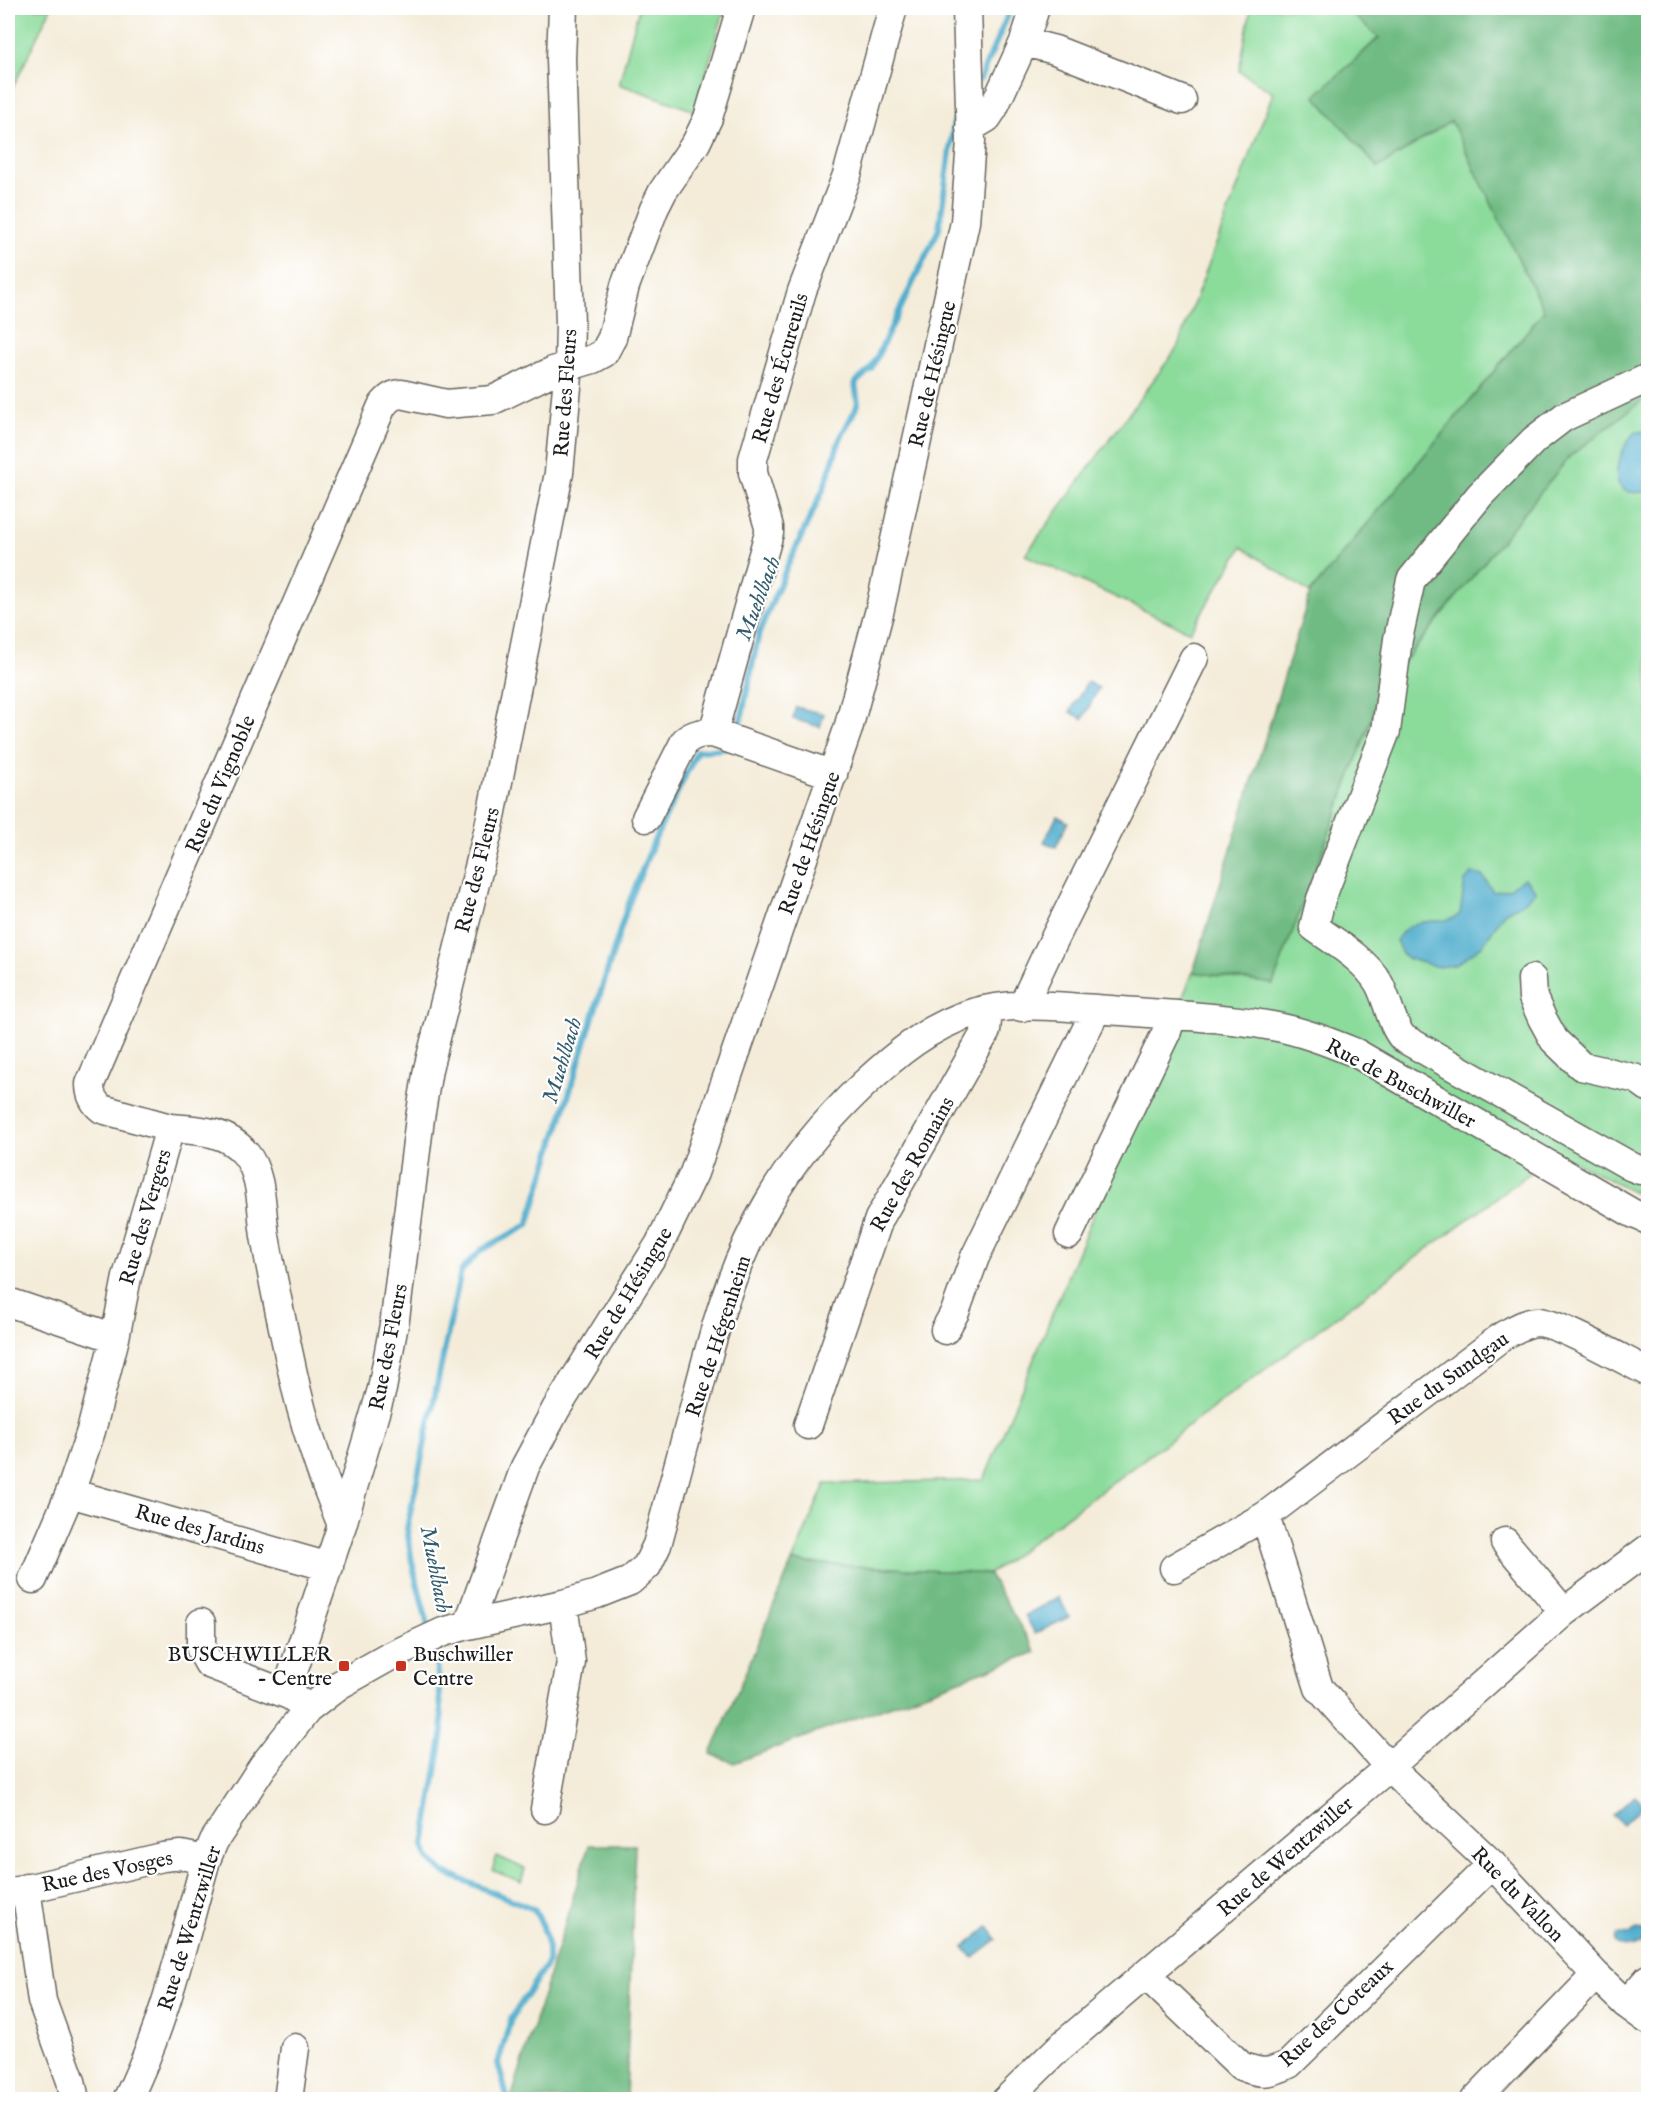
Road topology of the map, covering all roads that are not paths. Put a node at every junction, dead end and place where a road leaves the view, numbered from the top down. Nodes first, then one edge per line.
1 (563, 8) edge
2 (741, 8) edge
3 (892, 8) edge
4 (967, 8) edge
5 (1035, 8) edge
6 (1024, 42) junction
7 (1182, 100) dead end
8 (969, 123) junction
9 (569, 365) junction
10 (1648, 378) edge
11 (1194, 658) dead end
12 (728, 738) junction
13 (833, 775) junction
14 (646, 818) dead end
15 (1532, 979) dead end
16 (1036, 1007) junction
17 (988, 1010) junction
18 (1096, 1010) junction
19 (1172, 1015) junction
20 (1648, 1087) edge
21 (170, 1128) junction
22 (1648, 1170) edge
23 (1648, 1220) edge
24 (1069, 1234) dead end
25 (8, 1302) edge
26 (945, 1330) dead end
27 (115, 1338) junction
28 (1648, 1372) edge
29 (807, 1425) dead end
30 (70, 1493) junction
31 (1265, 1516) junction
32 (342, 1525) junction
33 (1505, 1542) dead end
34 (1648, 1549) edge
35 (329, 1567) junction
36 (1174, 1568) dead end
37 (33, 1579) dead end
38 (562, 1604) junction
39 (1564, 1612) junction
40 (201, 1623) dead end
41 (456, 1629) junction
42 (298, 1703) junction
43 (1389, 1767) junction
44 (545, 1809) dead end
45 (206, 1860) junction
46 (1492, 1864) junction
47 (17, 1891) edge
48 (1146, 1975) junction
49 (1596, 1975) junction
50 (1648, 1979) edge
51 (1626, 2004) junction
52 (1648, 2020) edge
53 (295, 2048) dead end
54 (1018, 2096) edge
55 (75, 2100) edge
56 (127, 2100) edge
57 (288, 2100) edge
58 (1475, 2100) edge

1 - 9 street, Rue des Fleurs
2 - 9 street
3 - 12 street, Rue des Écureuils
4 - 8 street, Rue de Hésingue
5 - 6 street
6 - 7 street
6 - 8 street
8 - 13 street, Rue de Hésingue
9 - 21 street, Rue du Vignoble
9 - 32 street, Rue des Fleurs
10 - 22 street
11 - 16 street
12 - 13 street
12 - 14 street
13 - 41 street, Rue de Hésingue
15 - 20 street
16 - 17 street, Rue de Hégenheim
16 - 18 street, Rue de Buschwiller
17 - 29 street, Rue des Romains
17 - 38 street, Rue de Hégenheim
18 - 19 street, Rue de Buschwiller
18 - 26 street
19 - 23 street, Rue de Buschwiller
19 - 24 street
21 - 27 street, Rue des Vergers
21 - 32 street, Rue des Vergers
25 - 27 street
27 - 30 street, Rue des Vergers
28 - 31 street, Rue du Sundgau
30 - 35 street, Rue des Jardins
30 - 37 street, Rue des Vergers
31 - 36 street, Rue du Sundgau
31 - 43 street
32 - 35 street, Rue des Fleurs
33 - 39 street
34 - 39 street, Rue de Wentzwiller
35 - 42 street, Rue des Fleurs
38 - 41 street, Rue de Hégenheim
38 - 44 street
39 - 43 street, Rue de Wentzwiller
40 - 42 street
41 - 42 street, Rue de Wentzwiller
42 - 45 street, Rue de Wentzwiller
43 - 46 street, Rue du Vallon
43 - 48 street, Rue de Wentzwiller
45 - 47 street, Rue des Vosges
45 - 56 street, Rue de Wentzwiller
46 - 48 street, Rue des Coteaux
46 - 49 street, Rue du Vallon
47 - 55 street
48 - 54 street, Rue de Wentzwiller
49 - 51 street, Rue du Vallon
49 - 58 street
50 - 51 street
51 - 52 street, Rue du Vallon
53 - 57 street

